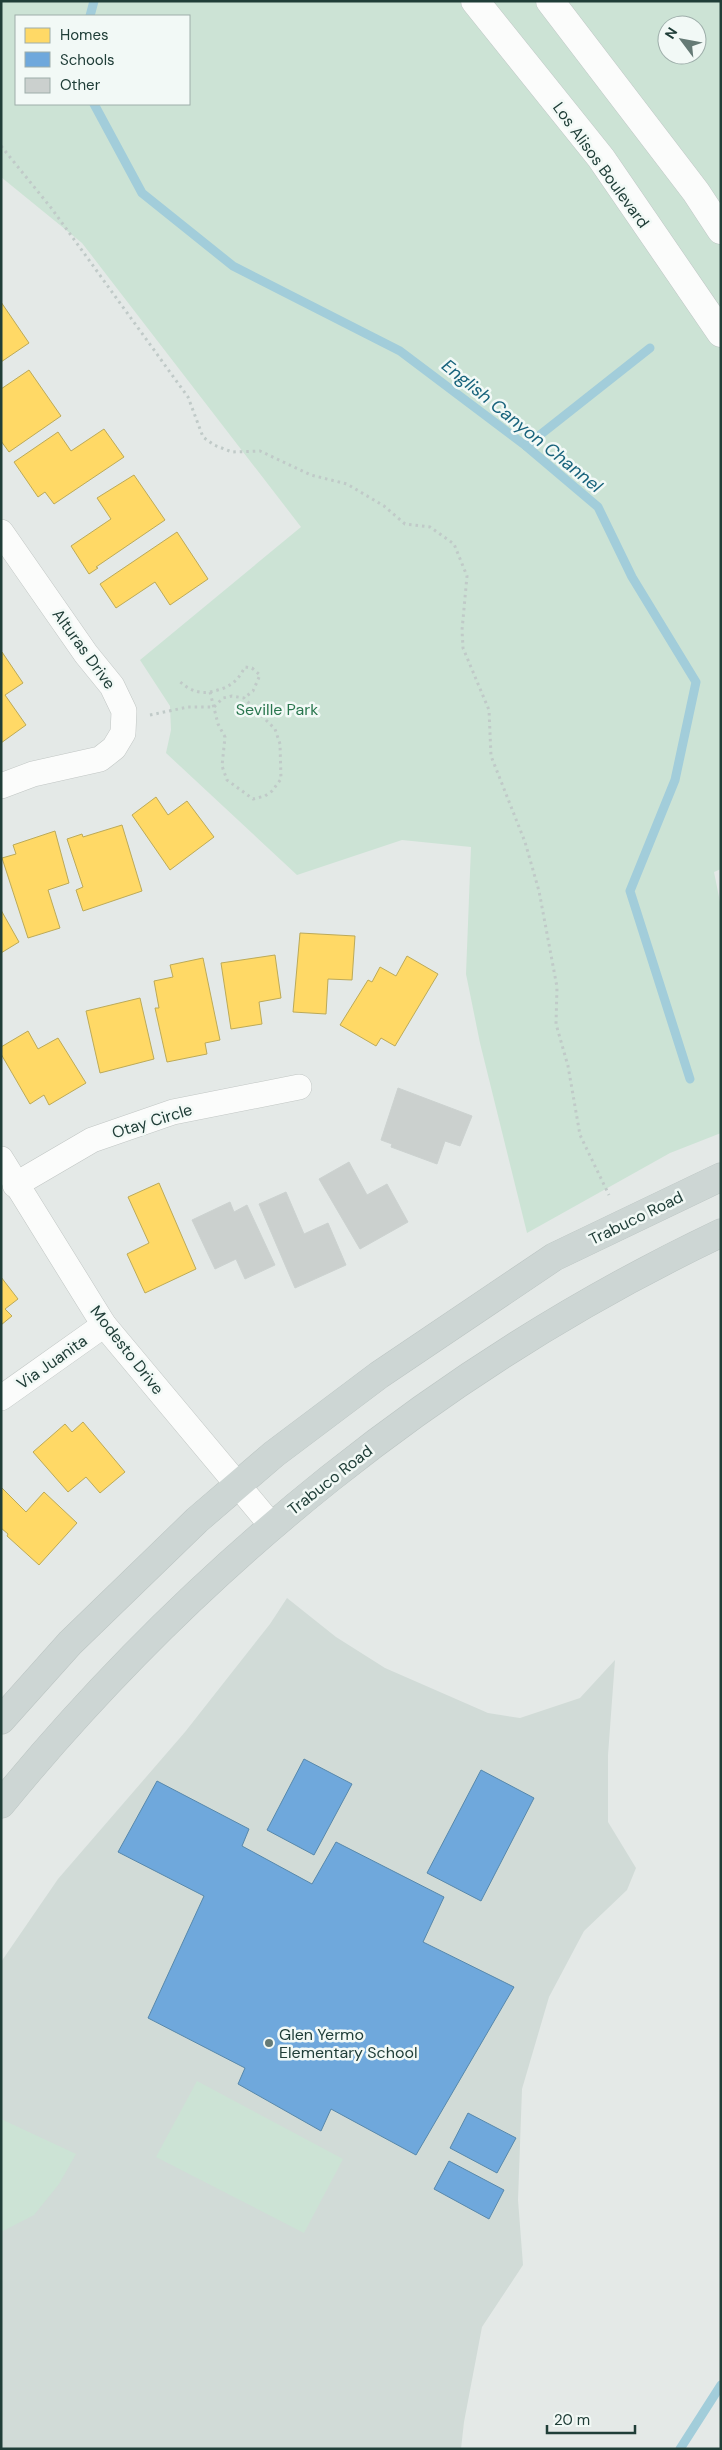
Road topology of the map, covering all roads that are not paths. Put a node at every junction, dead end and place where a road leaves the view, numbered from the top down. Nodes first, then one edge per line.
1 (475, 1) edge
2 (550, 1) edge
3 (721, 230) edge
4 (721, 333) edge
5 (1, 532) edge
6 (1, 786) edge
7 (299, 1087) dead end
8 (1, 1159) edge
9 (721, 1177) edge
10 (15, 1184) junction
11 (721, 1233) edge
12 (104, 1326) junction
13 (1, 1398) edge
14 (237, 1485) junction
15 (272, 1526) junction
16 (1, 1720) edge
17 (1, 1804) edge

1 - 4 main road, Los Alisos Boulevard
2 - 3 main road
5 - 6 street, Alturas Drive
7 - 10 street, Otay Circle
8 - 10 street, Modesto Drive
9 - 14 main road, Trabuco Road
10 - 12 street, Modesto Drive
11 - 15 main road, Trabuco Road
12 - 13 street, Via Juanita
12 - 14 street, Modesto Drive
14 - 15 street, Modesto Drive
14 - 16 main road, Trabuco Road
15 - 17 main road, Trabuco Road

